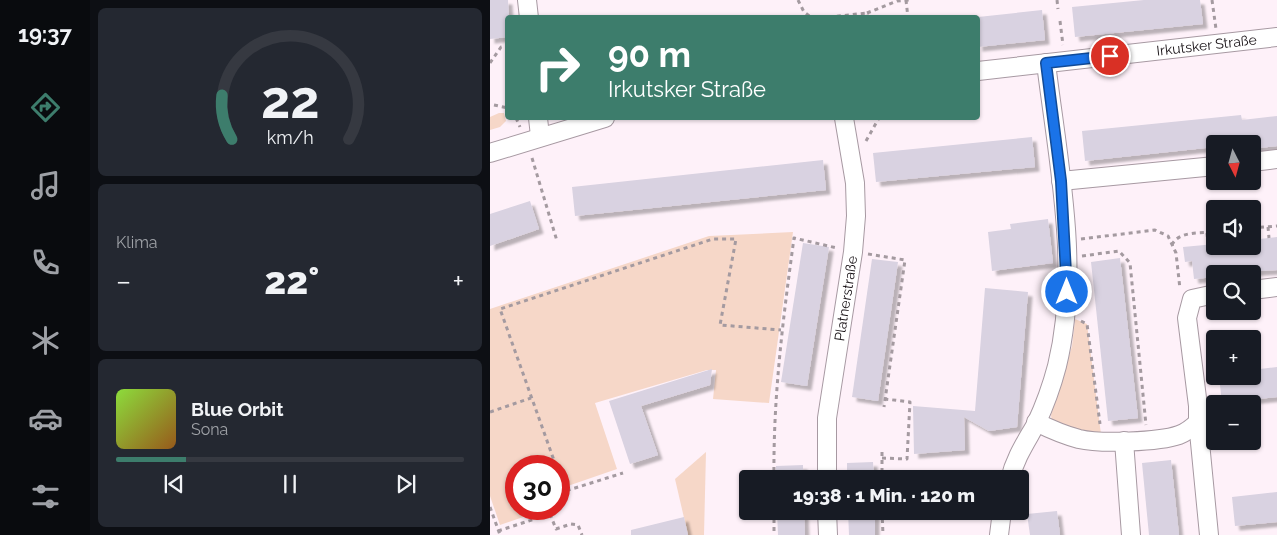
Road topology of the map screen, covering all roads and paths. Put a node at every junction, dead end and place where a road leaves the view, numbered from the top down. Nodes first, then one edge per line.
1 (527, 0) edge
2 (798, 0) edge
3 (908, 0) edge
4 (1057, 0) edge
5 (1212, 0) edge
6 (1058, 9) dead end
7 (868, 13) joint
8 (529, 15) edge
9 (808, 15) edge
10 (849, 15) edge
11 (908, 15) edge
12 (1060, 20) dead end
13 (1061, 33) dead end
14 (1277, 37) edge
15 (1217, 44) junction
16 (505, 46) edge
17 (490, 63) edge
18 (1046, 63) junction
19 (980, 71) edge
20 (494, 106) dead end
21 (505, 108) edge
22 (538, 120) edge
23 (598, 120) edge
24 (844, 120) edge
25 (533, 138) junction
26 (490, 153) edge
27 (1277, 159) edge
28 (1261, 161) edge
29 (1206, 167) edge
30 (1061, 181) junction
31 (1277, 226) edge
32 (1261, 227) edge
33 (1268, 227) junction
34 (1206, 233) edge
35 (1269, 238) dead end
36 (558, 241) dead end
37 (1172, 245) junction
38 (1066, 250) junction
39 (853, 252) junction
40 (1277, 287) edge
41 (1261, 289) edge
42 (1206, 296) edge
43 (1189, 307) junction
44 (1066, 316) junction
45 (782, 330) junction
46 (531, 398) junction
47 (886, 399) junction
48 (884, 407) dead end
49 (490, 412) edge
50 (1100, 420) dead end
51 (1036, 422) junction
52 (1198, 422) junction
53 (1147, 439) junction
54 (1124, 441) junction
55 (882, 452) dead end
56 (552, 455) edge
57 (882, 458) junction
58 (774, 470) edge
59 (827, 470) edge
60 (882, 470) edge
61 (1013, 470) edge
62 (623, 473) dead end
63 (570, 489) edge
64 (490, 507) edge
65 (534, 520) edge
66 (552, 520) edge
67 (774, 520) edge
68 (827, 520) edge
69 (882, 520) edge
70 (1001, 520) edge
71 (499, 533) edge
72 (582, 535) edge
73 (774, 535) edge
74 (828, 535) edge
75 (883, 535) edge
76 (1000, 535) edge
77 (1131, 535) edge
78 (1209, 535) edge

1 - 8 street
2 - 9 path
3 - 7 path
3 - 11 path
4 - 6 path
5 - 15 path
7 - 10 path
12 - 13 path
14 - 15 street, Irkutsker Straße
15 - 18 street, Irkutsker Straße
16 - 17 path
18 - 19 street, Irkutsker Straße
18 - 30 street
20 - 21 path
22 - 25 street
23 - 25 street
24 - 39 street, Platnerstraße
25 - 26 street
25 - 36 path
27 - 28 street
29 - 30 street
30 - 38 street
31 - 33 path
32 - 33 path
33 - 35 path
34 - 37 path
37 - 38 path
37 - 43 path
38 - 44 street
38 - 53 path
39 - 45 path
39 - 47 path
39 - 59 street, Platnerstraße
40 - 41 street
42 - 43 street
43 - 52 street
44 - 50 path
44 - 51 street
45 - 46 path
45 - 58 path
46 - 49 path
46 - 56 path
47 - 48 path
47 - 57 path
51 - 54 street
51 - 61 street
52 - 53 street
52 - 78 street
53 - 54 street
54 - 77 street
55 - 57 path
57 - 60 path
62 - 63 path
64 - 71 path
65 - 71 path
66 - 72 path
67 - 73 path
68 - 74 street
69 - 75 path
70 - 76 street

